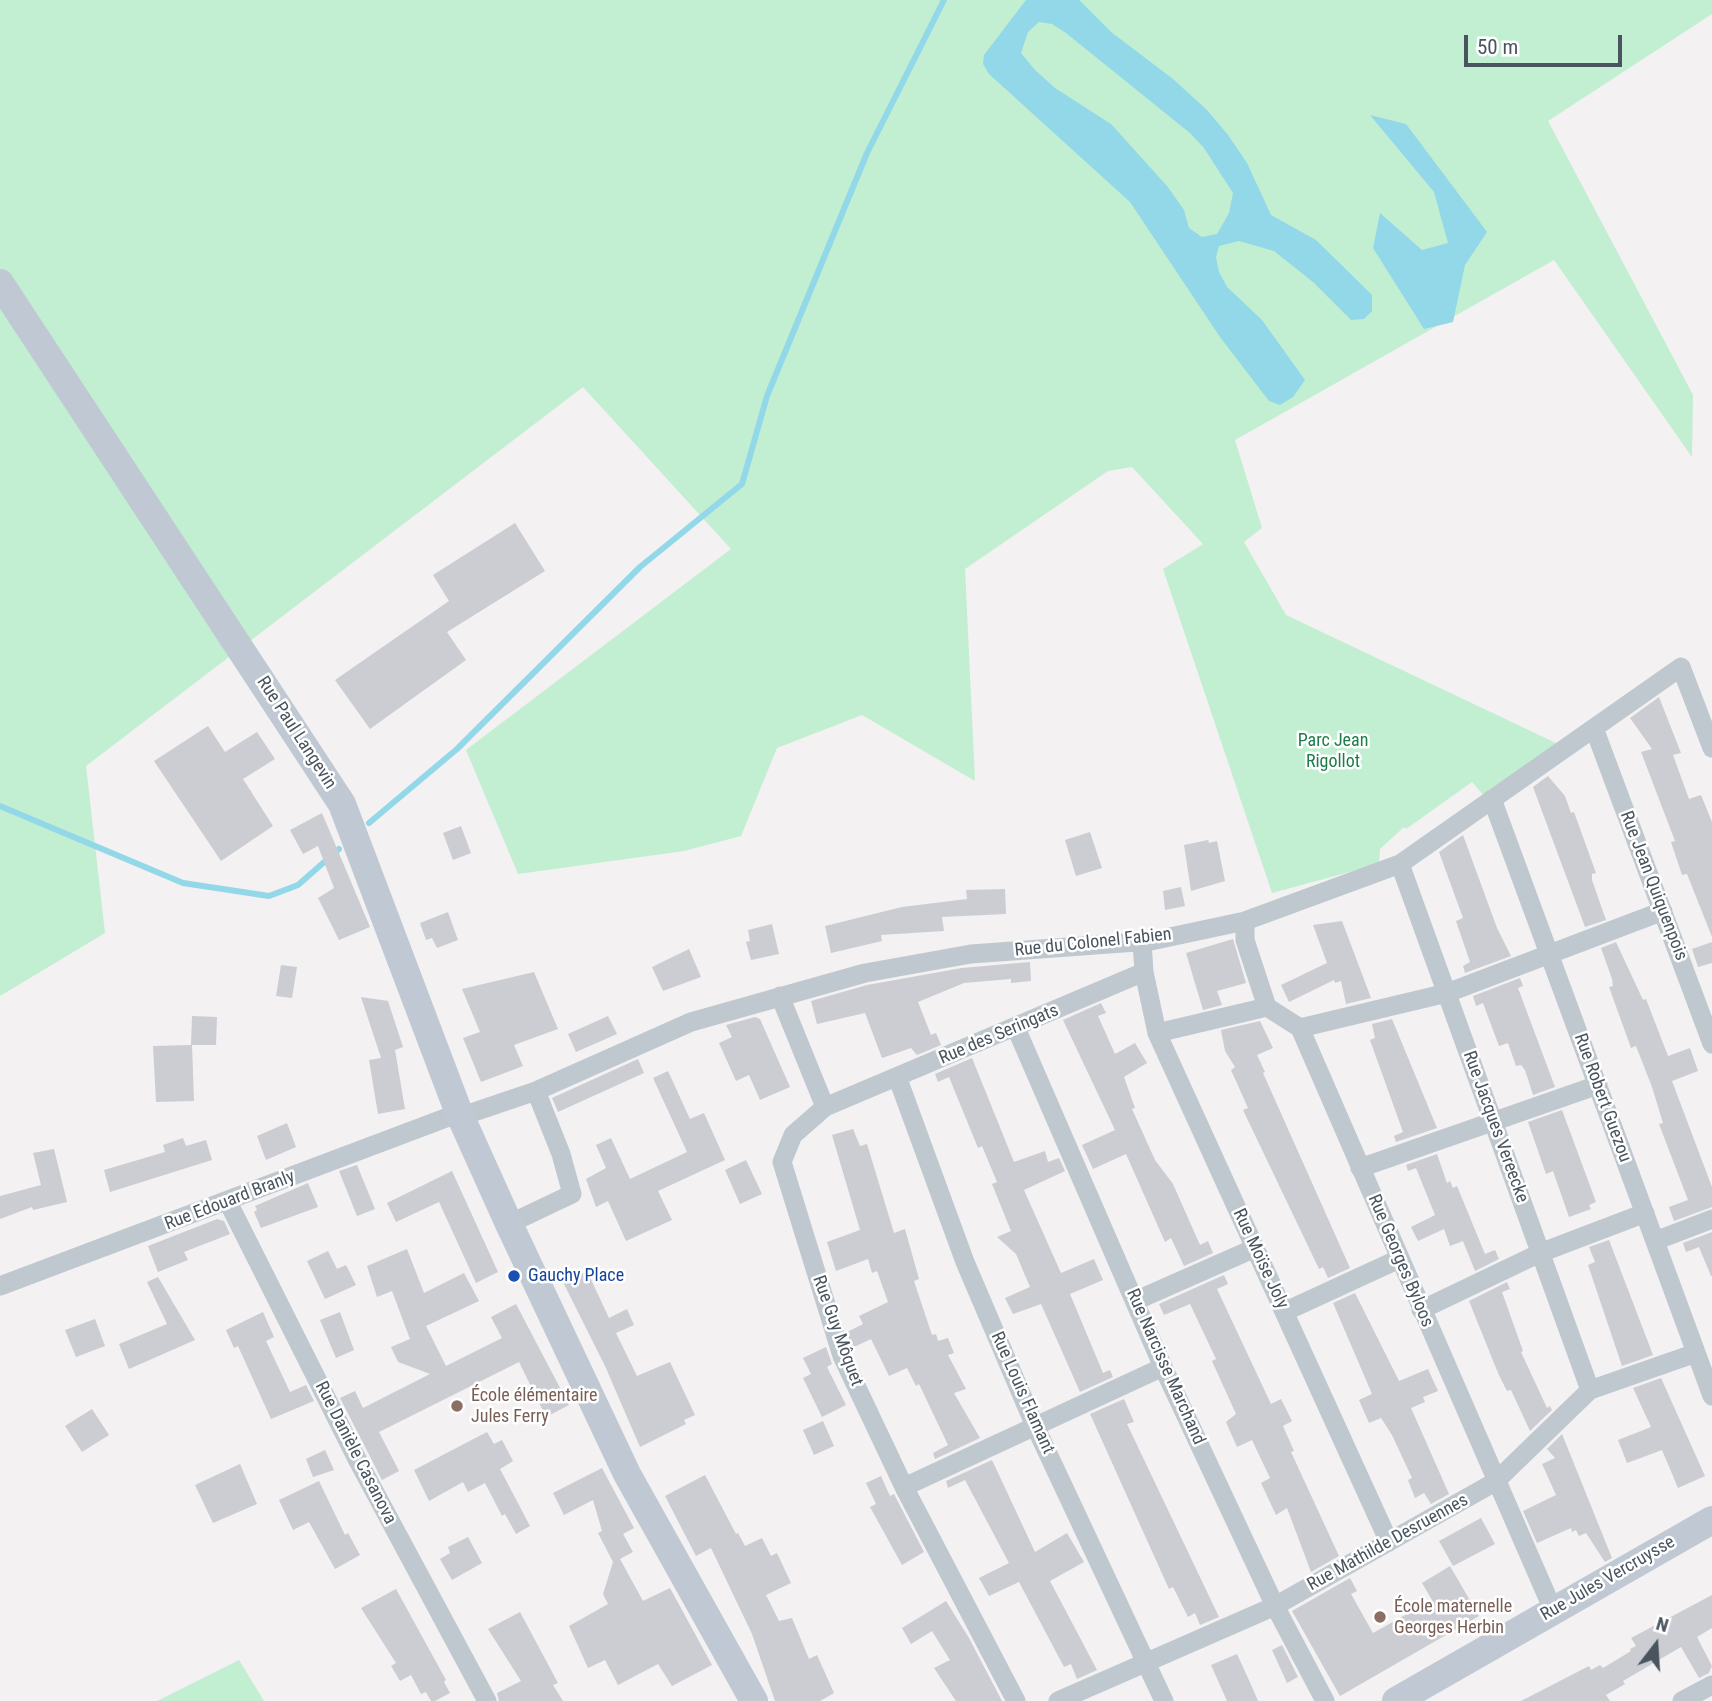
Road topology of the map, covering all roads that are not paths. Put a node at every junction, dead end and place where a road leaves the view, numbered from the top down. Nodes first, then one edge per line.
1 (0, 283) edge
2 (1594, 728) junction
3 (1712, 748) edge
4 (1492, 799) junction
5 (1400, 864) junction
6 (1663, 911) junction
7 (1245, 921) junction
8 (1142, 942) junction
9 (1550, 955) junction
10 (1144, 972) junction
11 (1447, 993) junction
12 (780, 996) junction
13 (1267, 1007) junction
14 (1016, 1028) junction
15 (1300, 1028) junction
16 (1157, 1033) junction
17 (1712, 1044) edge
18 (898, 1079) junction
19 (1598, 1085) junction
20 (536, 1091) junction
21 (825, 1107) junction
22 (458, 1114) junction
23 (1493, 1121) junction
24 (1360, 1168) junction
25 (228, 1202) junction
26 (1645, 1213) junction
27 (1712, 1219) edge
28 (509, 1224) junction
29 (1655, 1241) junction
30 (1255, 1248) junction
31 (1541, 1253) junction
32 (1399, 1259) junction
33 (0, 1286) edge
34 (1135, 1301) junction
35 (1421, 1310) junction
36 (1284, 1312) junction
37 (1696, 1353) junction
38 (1163, 1367) junction
39 (1590, 1390) junction
40 (1712, 1396) edge
41 (1035, 1426) junction
42 (1496, 1482) junction
43 (904, 1487) junction
44 (1712, 1520) edge
45 (1388, 1542) junction
46 (1275, 1606) junction
47 (1553, 1610) junction
48 (1147, 1661) junction
49 (1712, 1685) edge
50 (487, 1701) edge
51 (754, 1701) edge
52 (1016, 1701) edge
53 (1058, 1701) edge
54 (1164, 1701) edge
55 (1325, 1701) edge
56 (1396, 1701) edge
57 (1682, 1701) edge

1 - 22 main road, Rue Paul Langevin
2 - 3 street, Rue du Colonel Fabien
2 - 4 street, Rue du Colonel Fabien
2 - 6 street, Rue Jean Quiquenpois
4 - 5 street, Rue du Colonel Fabien
4 - 9 street, Rue Robert Guezou
5 - 7 street, Rue du Colonel Fabien
5 - 11 street, Rue Jacques Vereecke
6 - 9 street
6 - 17 street, Rue Jean Quiquenpois
7 - 8 street, Rue du Colonel Fabien
7 - 13 street
8 - 10 street
8 - 12 street, Rue du Colonel Fabien
9 - 11 street
9 - 19 street, Rue Robert Guezou
10 - 14 street, Rue des Seringats
10 - 16 street, Rue Moïse Joly
11 - 15 street
11 - 23 street, Rue Jacques Vereecke
12 - 20 street, Rue du Colonel Fabien
12 - 21 street
13 - 15 street
13 - 16 street
14 - 18 street, Rue des Seringats
14 - 34 street, Rue Narcisse Marchand
15 - 24 street, Rue Georges Byloos
16 - 30 street, Rue Moïse Joly
18 - 21 street, Rue des Seringats
18 - 41 street, Rue Louis Flamant
19 - 23 street
19 - 26 street, Rue Robert Guezou
20 - 22 street, Rue du Colonel Fabien
20 - 28 street
21 - 43 street, Rue Guy Môquet
22 - 25 street, Rue Edouard Branly
22 - 28 main road, Rue Paul Langevin
23 - 24 street
23 - 31 street, Rue Jacques Vereecke
24 - 32 street, Rue Georges Byloos
25 - 33 street, Rue Edouard Branly
25 - 50 street, Rue Danièle Casanova
26 - 29 street, Rue Robert Guezou
26 - 31 street
27 - 29 street
28 - 51 main road, Rue Paul Langevin
29 - 37 street, Rue Robert Guezou
30 - 34 street
30 - 36 street, Rue Moïse Joly
31 - 35 street
31 - 39 street, Rue Jacques Vereecke
32 - 35 street, Rue Georges Byloos
32 - 36 street
34 - 38 street, Rue Narcisse Marchand
35 - 42 street, Rue Georges Byloos
36 - 45 street, Rue Moïse Joly
37 - 39 street, Rue Mathilde Desruennes
37 - 40 street, Rue Robert Guezou
38 - 41 street
38 - 46 street, Rue Narcisse Marchand
39 - 42 street, Rue Mathilde Desruennes
41 - 43 street
41 - 48 street, Rue Louis Flamant
42 - 45 street, Rue Mathilde Desruennes
42 - 47 street, Rue Georges Byloos
43 - 52 street, Rue Guy Môquet
44 - 47 main road, Rue Jules Vercruysse
45 - 46 street, Rue Mathilde Desruennes
46 - 48 street, Rue Mathilde Desruennes
46 - 55 street, Rue Narcisse Marchand
47 - 56 main road, Rue Jules Vercruysse
48 - 53 street, Rue Mathilde Desruennes
48 - 54 street, Rue Louis Flamant
49 - 57 street

